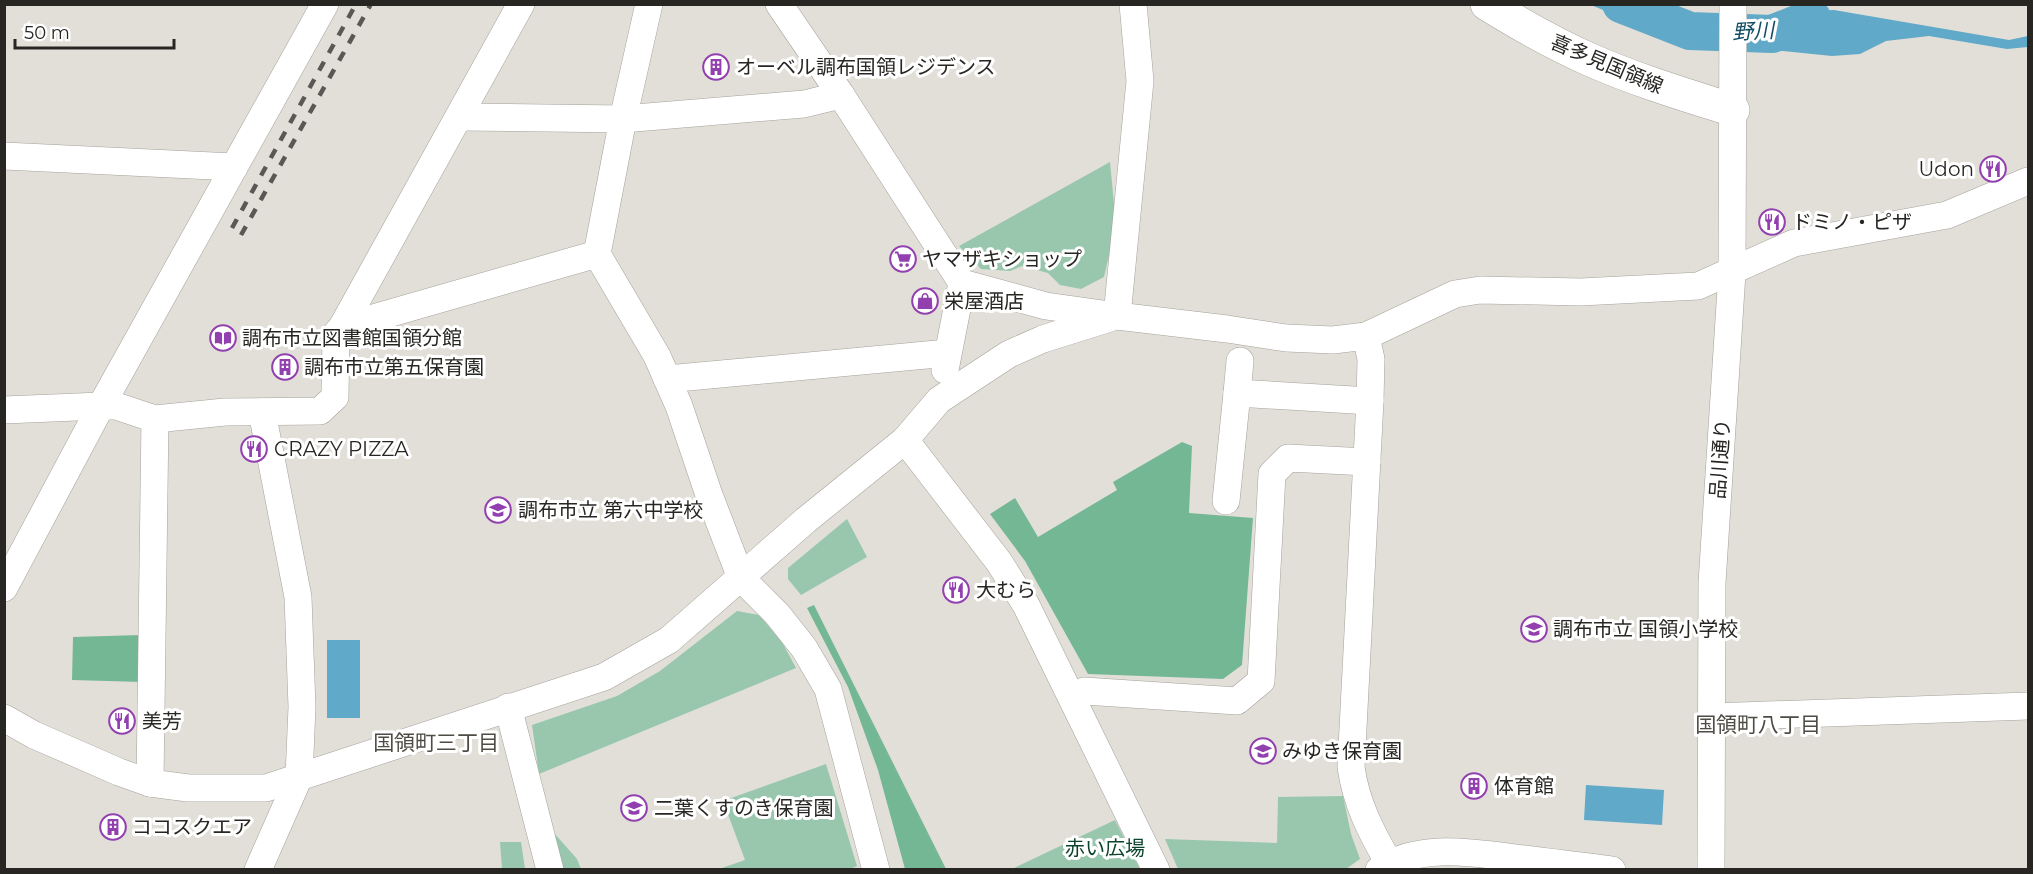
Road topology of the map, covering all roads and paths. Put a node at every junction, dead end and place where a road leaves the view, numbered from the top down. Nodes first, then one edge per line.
1 (325, 4) edge
2 (521, 4) edge
3 (649, 4) edge
4 (779, 4) edge
5 (1133, 4) edge
6 (1487, 4) edge
7 (1733, 4) edge
8 (841, 95) junction
9 (1733, 110) junction
10 (460, 117) junction
11 (623, 119) junction
12 (4, 156) edge
13 (234, 167) junction
14 (2028, 181) edge
15 (597, 254) junction
16 (1731, 273) junction
17 (962, 283) junction
18 (1046, 306) junction
19 (1117, 316) junction
20 (342, 327) junction
21 (1366, 336) junction
22 (1043, 339) junction
23 (948, 357) junction
24 (1240, 361) dead end
25 (667, 379) junction
26 (973, 379) junction
27 (1238, 393) junction
28 (939, 400) junction
29 (1370, 401) junction
30 (101, 406) junction
31 (4, 410) edge
32 (262, 412) junction
33 (155, 419) junction
34 (905, 440) junction
35 (1367, 462) junction
36 (1226, 501) dead end
37 (741, 578) junction
38 (4, 588) edge
39 (1072, 696) junction
40 (2028, 706) edge
41 (508, 707) junction
42 (1712, 717) junction
43 (4, 718) edge
44 (299, 777) junction
45 (150, 783) junction
46 (1384, 866) edge
47 (258, 870) edge
48 (550, 870) edge
49 (876, 870) edge
50 (1156, 870) edge
51 (1612, 870) edge
52 (1711, 870) edge

1 - 13 street
2 - 10 street
3 - 11 street
4 - 8 street
5 - 19 street
6 - 9 main road, 喜多見国領線
7 - 9 street, 品川通り
8 - 11 street
8 - 17 street
9 - 16 street, 品川通り
10 - 11 street
10 - 20 street
11 - 15 street
12 - 13 street
13 - 30 street
14 - 16 street
15 - 20 street
15 - 25 street
16 - 21 street
16 - 42 street, 品川通り
17 - 18 street
17 - 23 street
18 - 19 street
18 - 22 street
19 - 21 street
19 - 22 street
20 - 32 street
21 - 29 street
22 - 26 street
23 - 25 street
23 - 26 street
23 - 28 street
24 - 27 street
25 - 37 street
26 - 28 street
27 - 29 street
27 - 36 street
28 - 34 street
29 - 35 street
30 - 31 street
30 - 33 street
30 - 38 street
32 - 33 street
32 - 44 street
33 - 45 street
34 - 37 street
34 - 39 street
35 - 39 street
35 - 46 street
37 - 41 street
37 - 49 street
39 - 50 street
40 - 42 street
41 - 44 street
41 - 48 street
42 - 52 street, 品川通り
43 - 45 street
44 - 45 street
44 - 47 street
46 - 51 street

